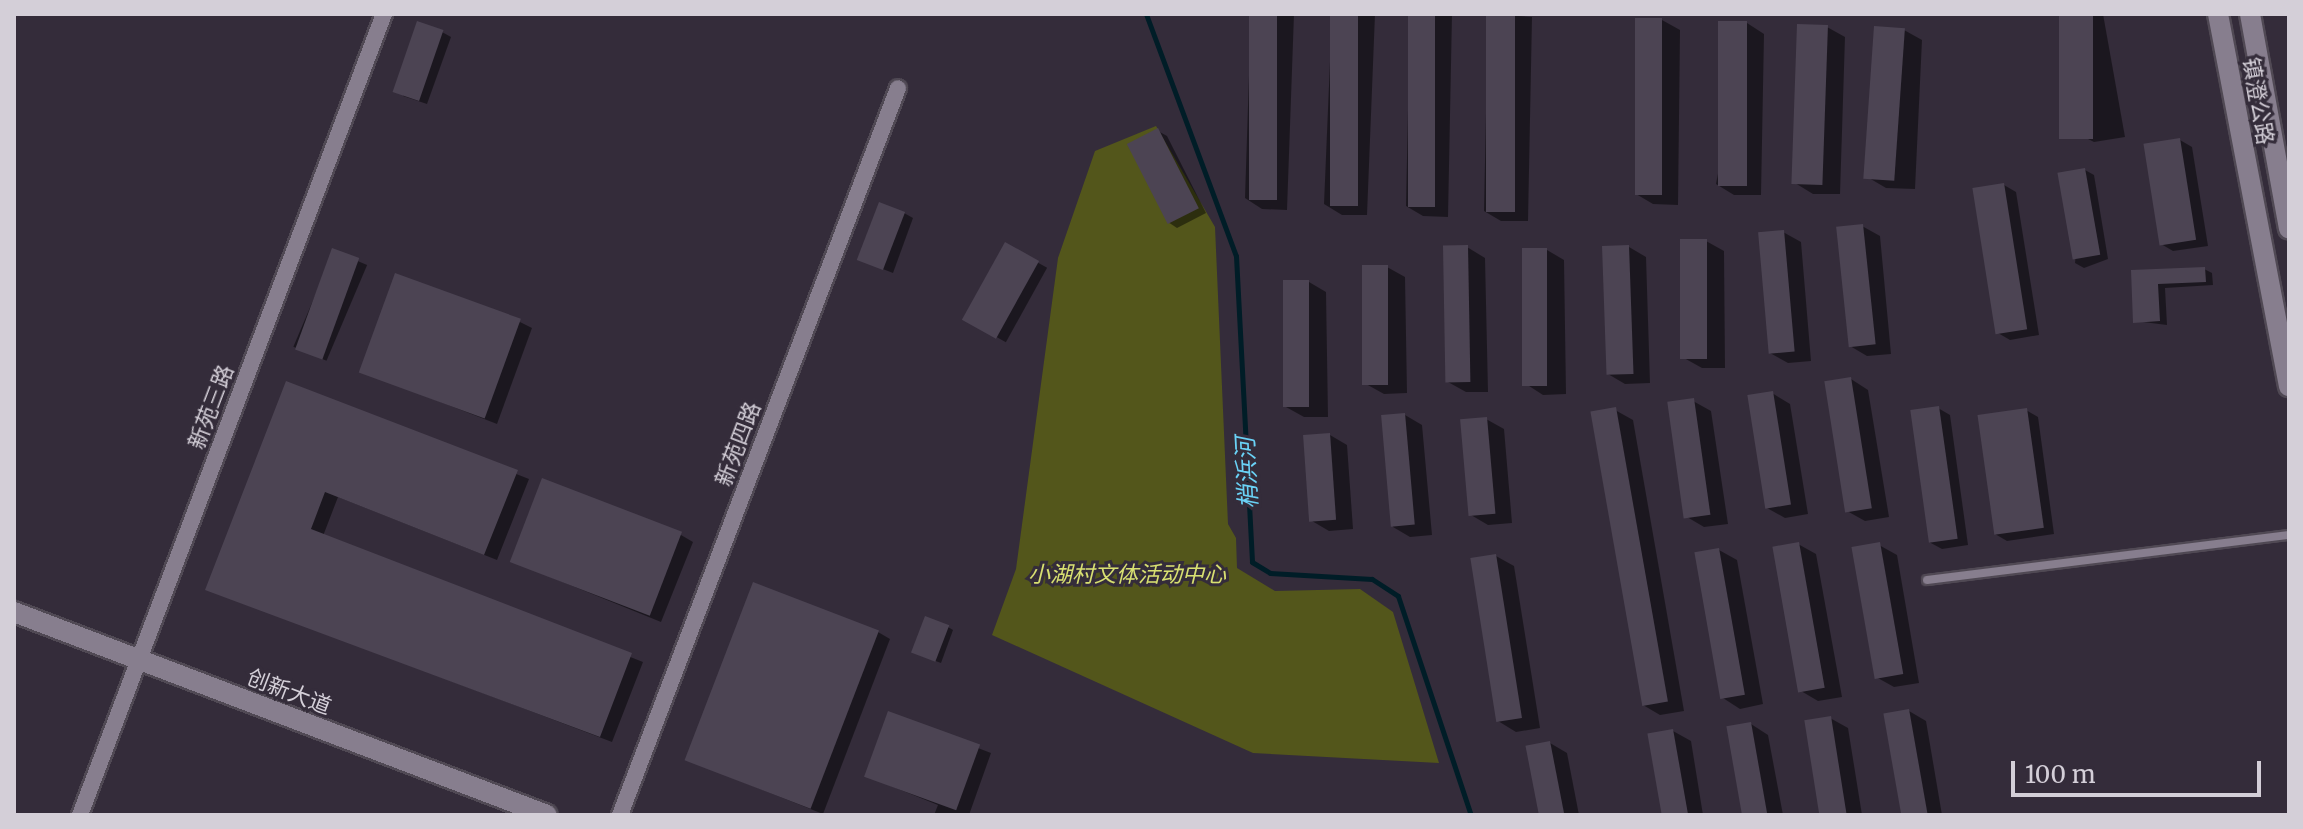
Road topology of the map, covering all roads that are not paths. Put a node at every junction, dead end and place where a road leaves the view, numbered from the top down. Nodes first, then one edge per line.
1 (384, 14) edge
2 (2218, 14) edge
3 (2250, 14) edge
4 (898, 88) dead end
5 (2289, 228) edge
6 (2289, 386) edge
7 (2289, 535) edge
8 (1927, 580) dead end
9 (14, 612) edge
10 (138, 660) junction
11 (80, 815) edge
12 (547, 815) edge
13 (620, 815) edge

1 - 10 street, 新苑三路
2 - 6 main road, 镇澄公路
3 - 5 main road, 镇澄公路
4 - 13 street, 新苑四路
7 - 8 lane
9 - 10 main road, 创新大道
10 - 11 street, 新苑三路
10 - 12 main road, 创新大道

